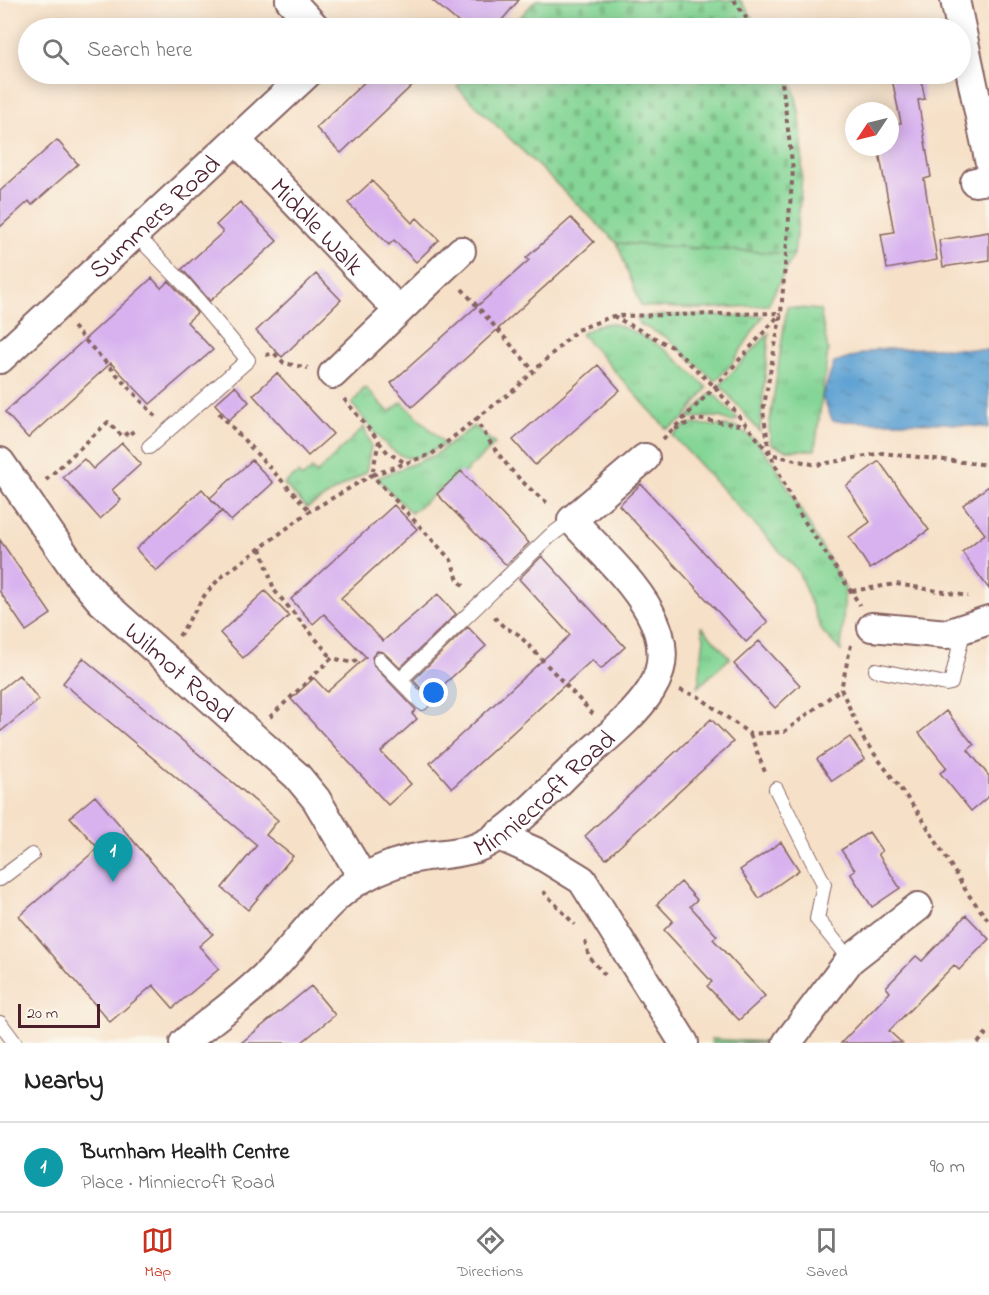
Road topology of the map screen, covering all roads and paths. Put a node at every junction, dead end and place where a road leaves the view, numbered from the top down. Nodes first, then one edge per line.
1 (290, 0) edge
2 (735, 0) edge
3 (955, 0) edge
4 (307, 18) edge
5 (747, 18) edge
6 (958, 18) edge
7 (297, 84) edge
8 (781, 84) edge
9 (969, 84) edge
10 (237, 141) junction
11 (984, 174) edge
12 (134, 233) junction
13 (452, 260) joint
14 (54, 307) junction
15 (398, 310) junction
16 (781, 313) junction
17 (613, 316) junction
18 (0, 359) edge
19 (248, 360) junction
20 (533, 370) junction
21 (333, 374) junction
22 (715, 387) junction
23 (205, 397) junction
24 (476, 419) junction
25 (747, 426) junction
26 (168, 430) junction
27 (671, 431) junction
28 (379, 441) junction
29 (149, 447) joint
30 (770, 454) junction
31 (645, 458) joint
32 (0, 462) edge
33 (406, 463) junction
34 (989, 465) edge
35 (372, 475) junction
36 (25, 499) junction
37 (310, 511) junction
38 (572, 520) junction
39 (261, 548) junction
40 (852, 591) junction
41 (977, 615) edge
42 (872, 627) junction
43 (332, 657) junction
44 (166, 660) junction
45 (380, 660) joint
46 (876, 670) dead end
47 (400, 680) junction
48 (657, 680) junction
49 (841, 689) junction
50 (422, 703) dead end
51 (252, 734) junction
52 (750, 734) junction
53 (776, 789) joint
54 (497, 835) junction
55 (32, 855) dead end
56 (363, 878) junction
57 (0, 879) edge
58 (536, 883) dead end
59 (918, 907) dead end
60 (989, 921) edge
61 (583, 933) dead end
62 (850, 960) junction
63 (0, 1023) edge
64 (989, 1030) edge
65 (15, 1043) edge
66 (184, 1043) edge
67 (684, 1043) edge
68 (787, 1043) edge
69 (978, 1043) edge

1 - 4 street
2 - 5 path
3 - 6 street
7 - 10 street, Summers Road
8 - 16 path
9 - 11 street
10 - 12 street, Summers Road
10 - 15 street, Middle Walk
12 - 14 street, Summers Road
12 - 19 lane
13 - 15 street
13 - 20 path
14 - 18 street, Summers Road
14 - 26 path
15 - 21 street
16 - 17 path
16 - 22 path
16 - 30 path
17 - 20 path
17 - 22 path
19 - 21 path
19 - 23 lane
20 - 24 path
21 - 28 path
22 - 25 path
22 - 27 path
23 - 26 lane
23 - 37 path
24 - 33 path
24 - 38 path
25 - 27 path
25 - 30 path
26 - 29 lane
27 - 31 path
28 - 33 path
28 - 35 path
29 - 36 path
30 - 34 path
30 - 40 path
31 - 38 street
32 - 36 street, Wilmot Road
33 - 35 path
35 - 37 path
36 - 44 street, Wilmot Road
37 - 39 path
38 - 47 lane
38 - 48 street, Minniecroft Road
39 - 43 path
39 - 44 path
40 - 41 path
40 - 42 path
41 - 42 street
41 - 46 lane
42 - 49 path
43 - 45 path
43 - 51 path
44 - 51 street, Wilmot Road
45 - 47 lane
47 - 50 lane
48 - 52 path
48 - 54 street, Minniecroft Road
49 - 52 path
49 - 60 path
51 - 56 street, Wilmot Road
52 - 53 path
53 - 62 lane
54 - 56 street, Minniecroft Road
54 - 67 street
55 - 57 lane
56 - 66 street, Minniecroft Road
58 - 61 path
59 - 62 street
62 - 68 street
63 - 65 lane
64 - 69 path

